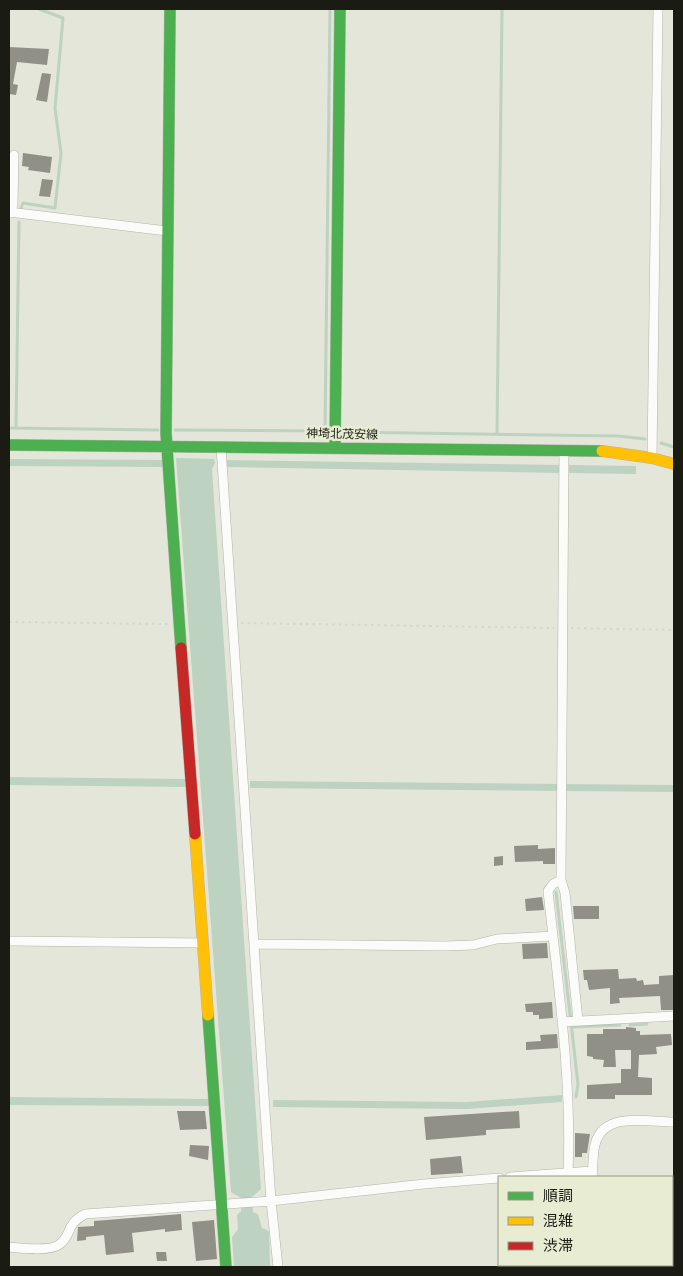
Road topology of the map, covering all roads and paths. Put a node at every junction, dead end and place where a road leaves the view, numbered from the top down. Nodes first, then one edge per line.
1 (170, 9) edge
2 (340, 9) edge
3 (658, 9) edge
4 (14, 155) dead end
5 (10, 212) edge
6 (167, 231) junction
7 (9, 445) edge
8 (336, 448) junction
9 (564, 450) junction
10 (221, 453) junction
11 (168, 458) junction
12 (652, 458) junction
13 (674, 464) edge
14 (9, 622) edge
15 (231, 623) junction
16 (181, 624) junction
17 (563, 628) junction
18 (674, 630) edge
19 (561, 880) junction
20 (553, 936) junction
21 (9, 941) edge
22 (203, 943) junction
23 (254, 944) junction
24 (674, 1016) edge
25 (570, 1021) junction
26 (674, 1122) edge
27 (568, 1173) junction
28 (593, 1174) edge
29 (524, 1176) edge
30 (498, 1178) edge
31 (271, 1201) junction
32 (222, 1204) junction
33 (9, 1247) edge
34 (226, 1267) edge
35 (278, 1267) edge

1 - 6 street
2 - 8 street
3 - 12 street
4 - 5 street
5 - 6 street
6 - 11 street
7 - 11 street, 神埼北茂安線
8 - 9 street, 神埼北茂安線
8 - 10 street, 神埼北茂安線
9 - 12 street, 神埼北茂安線
9 - 17 street
10 - 11 street, 神埼北茂安線
10 - 15 street
11 - 16 street
12 - 13 street, 神埼北茂安線
14 - 16 path
15 - 17 path
15 - 23 street
16 - 22 street
17 - 18 path
17 - 19 street
19 - 20 street
19 - 25 street
20 - 23 street
20 - 25 street
21 - 22 street
22 - 32 street
23 - 31 street
24 - 25 street
25 - 27 street
26 - 28 street
27 - 28 street
27 - 29 street
30 - 31 street
31 - 32 street
31 - 35 street
32 - 33 street
32 - 34 street

